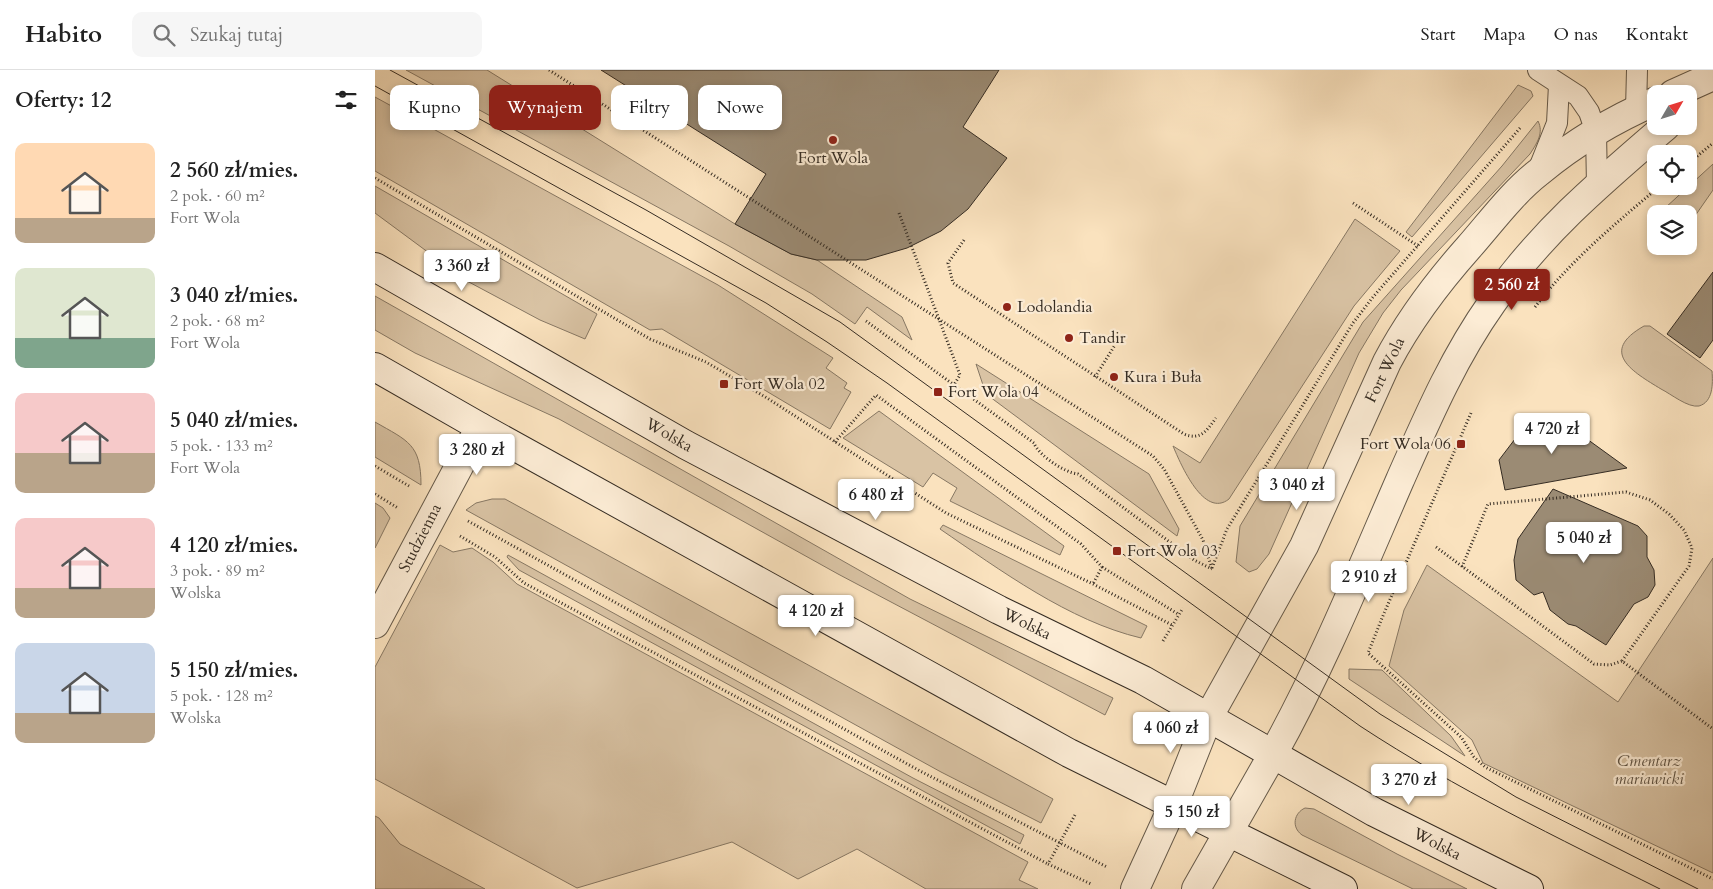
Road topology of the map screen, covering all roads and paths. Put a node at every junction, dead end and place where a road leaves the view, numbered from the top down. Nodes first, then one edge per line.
1 (549, 70) edge
2 (1538, 70) edge
3 (1637, 70) edge
4 (1713, 76) edge
5 (1559, 85) junction
6 (1693, 85) edge
7 (1713, 86) edge
8 (1697, 100) edge
9 (1646, 106) edge
10 (1595, 132) junction
11 (1656, 135) edge
12 (1713, 143) edge
13 (1697, 156) edge
14 (1537, 173) junction
15 (375, 178) edge
16 (1597, 186) junction
17 (1650, 195) edge
18 (1353, 203) dead end
19 (899, 213) dead end
20 (964, 240) dead end
21 (1418, 246) dead end
22 (375, 267) edge
23 (1532, 311) dead end
24 (939, 319) junction
25 (866, 321) dead end
26 (1115, 345) dead end
27 (375, 366) edge
28 (1095, 376) junction
29 (954, 385) junction
30 (1474, 407) dead end
31 (1216, 418) dead end
32 (480, 427) junction
33 (835, 442) junction
34 (375, 466) edge
35 (413, 489) dead end
36 (463, 518) dead end
37 (459, 536) dead end
38 (1436, 547) dead end
39 (1462, 567) junction
40 (1102, 568) junction
41 (1093, 584) junction
42 (1183, 608) dead end
43 (1178, 614) junction
44 (375, 624) edge
45 (1171, 625) junction
46 (1163, 641) dead end
47 (1622, 661) junction
48 (1208, 718) junction
49 (1713, 729) edge
50 (1273, 754) junction
51 (1173, 806) junction
52 (1075, 815) dead end
53 (1229, 833) junction
54 (1060, 842) junction
55 (1048, 864) junction
56 (1102, 864) dead end
57 (1713, 879) edge
58 (1091, 884) dead end
59 (1135, 889) edge
60 (1196, 889) edge
61 (1343, 889) edge
62 (1529, 889) edge

1 - 24 path
2 - 5 lane
3 - 9 lane
4 - 6 main road
5 - 10 lane
5 - 14 lane
7 - 8 main road
9 - 10 main road, Fort Wola
10 - 14 main road, Fort Wola
10 - 16 lane
11 - 16 main road
12 - 13 path
14 - 48 main road, Fort Wola
15 - 33 path
16 - 50 main road
17 - 23 path
18 - 21 path
19 - 24 path
20 - 28 path
22 - 48 main road, Wolska
24 - 29 path
24 - 29 path
25 - 29 path
26 - 28 path
27 - 32 main road
28 - 31 path
30 - 57 path
32 - 44 main road, Studzienna
32 - 51 main road
33 - 40 path
33 - 41 path
34 - 35 path
36 - 54 path
37 - 55 path
38 - 39 path
39 - 47 path
39 - 47 path
40 - 41 path
40 - 43 path
41 - 45 path
42 - 43 path
43 - 45 path
45 - 46 path
47 - 49 path
48 - 50 main road, Wolska
48 - 51 main road, Fort Wola
50 - 53 main road
50 - 62 main road, Wolska
51 - 53 main road
51 - 59 main road, Fort Wola
52 - 54 path
53 - 60 main road
53 - 61 main road
54 - 55 path
54 - 56 path
55 - 58 path

